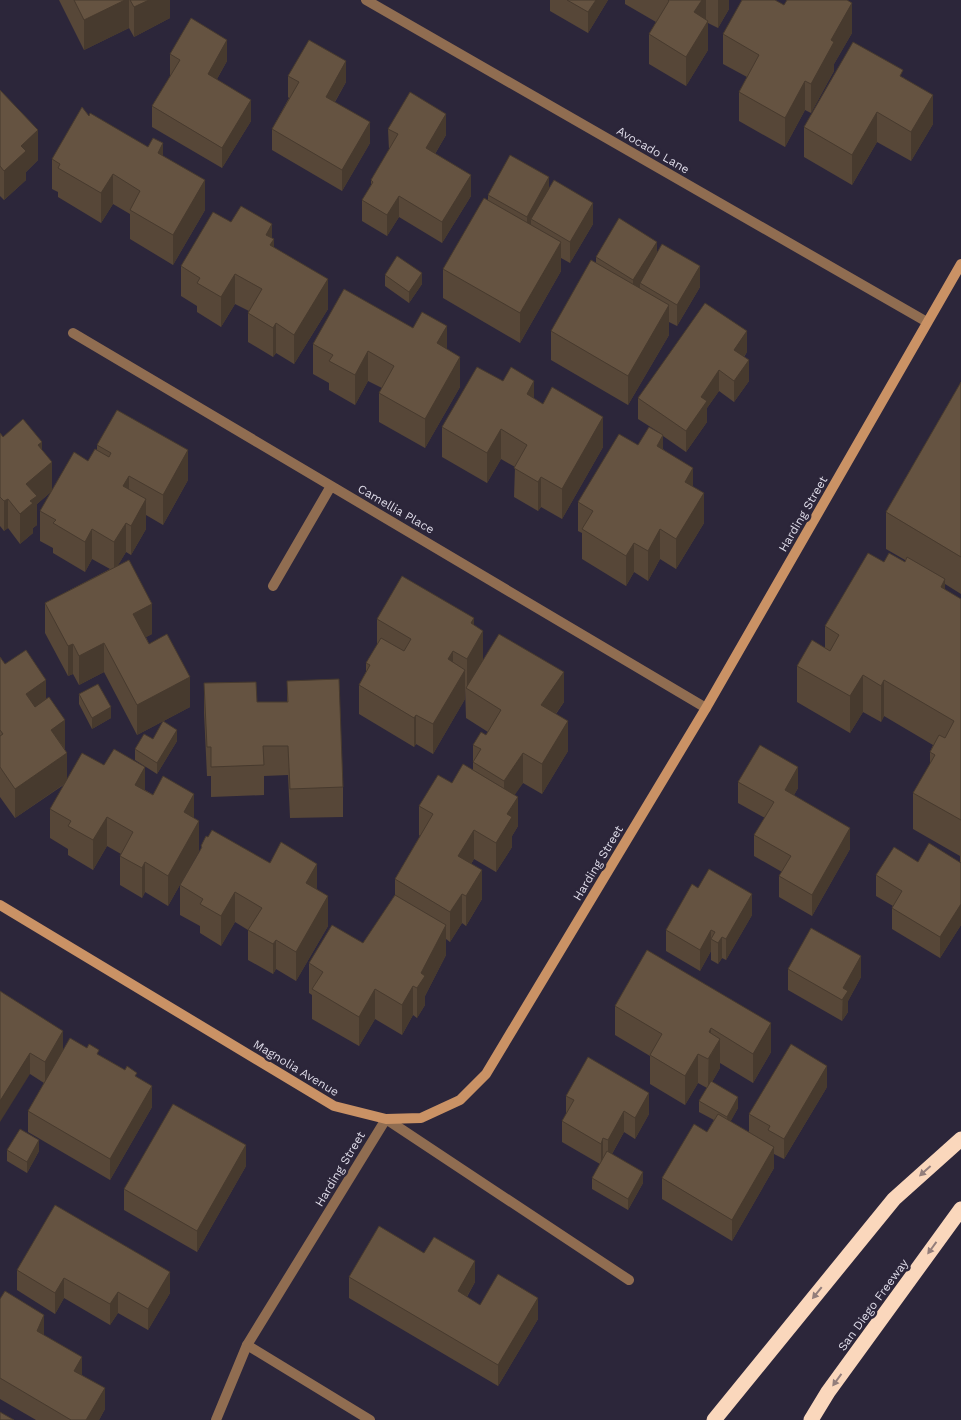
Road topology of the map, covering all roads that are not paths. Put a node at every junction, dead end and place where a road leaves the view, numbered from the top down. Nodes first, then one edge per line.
1 (366, 0) edge
2 (961, 264) edge
3 (927, 322) junction
4 (73, 333) dead end
5 (331, 486) junction
6 (272, 586) dead end
7 (706, 708) junction
8 (0, 905) edge
9 (386, 1119) junction
10 (961, 1139) edge
11 (961, 1209) edge
12 (629, 1280) dead end
13 (247, 1346) junction
14 (216, 1420) edge
15 (370, 1420) edge
16 (714, 1420) edge
17 (811, 1420) edge

1 - 3 street, Avocado Lane
2 - 3 main road, Harding Street
3 - 7 main road, Harding Street
4 - 5 street, Camellia Place
5 - 6 street
5 - 7 street, Camellia Place
7 - 9 main road, Harding Street
8 - 9 main road, Magnolia Avenue
9 - 12 street, Magnolia Avenue
9 - 13 street, Harding Street
10 -> 16 highway
11 -> 17 highway, San Diego Freeway
13 - 14 street, Harding Street
13 - 15 street

